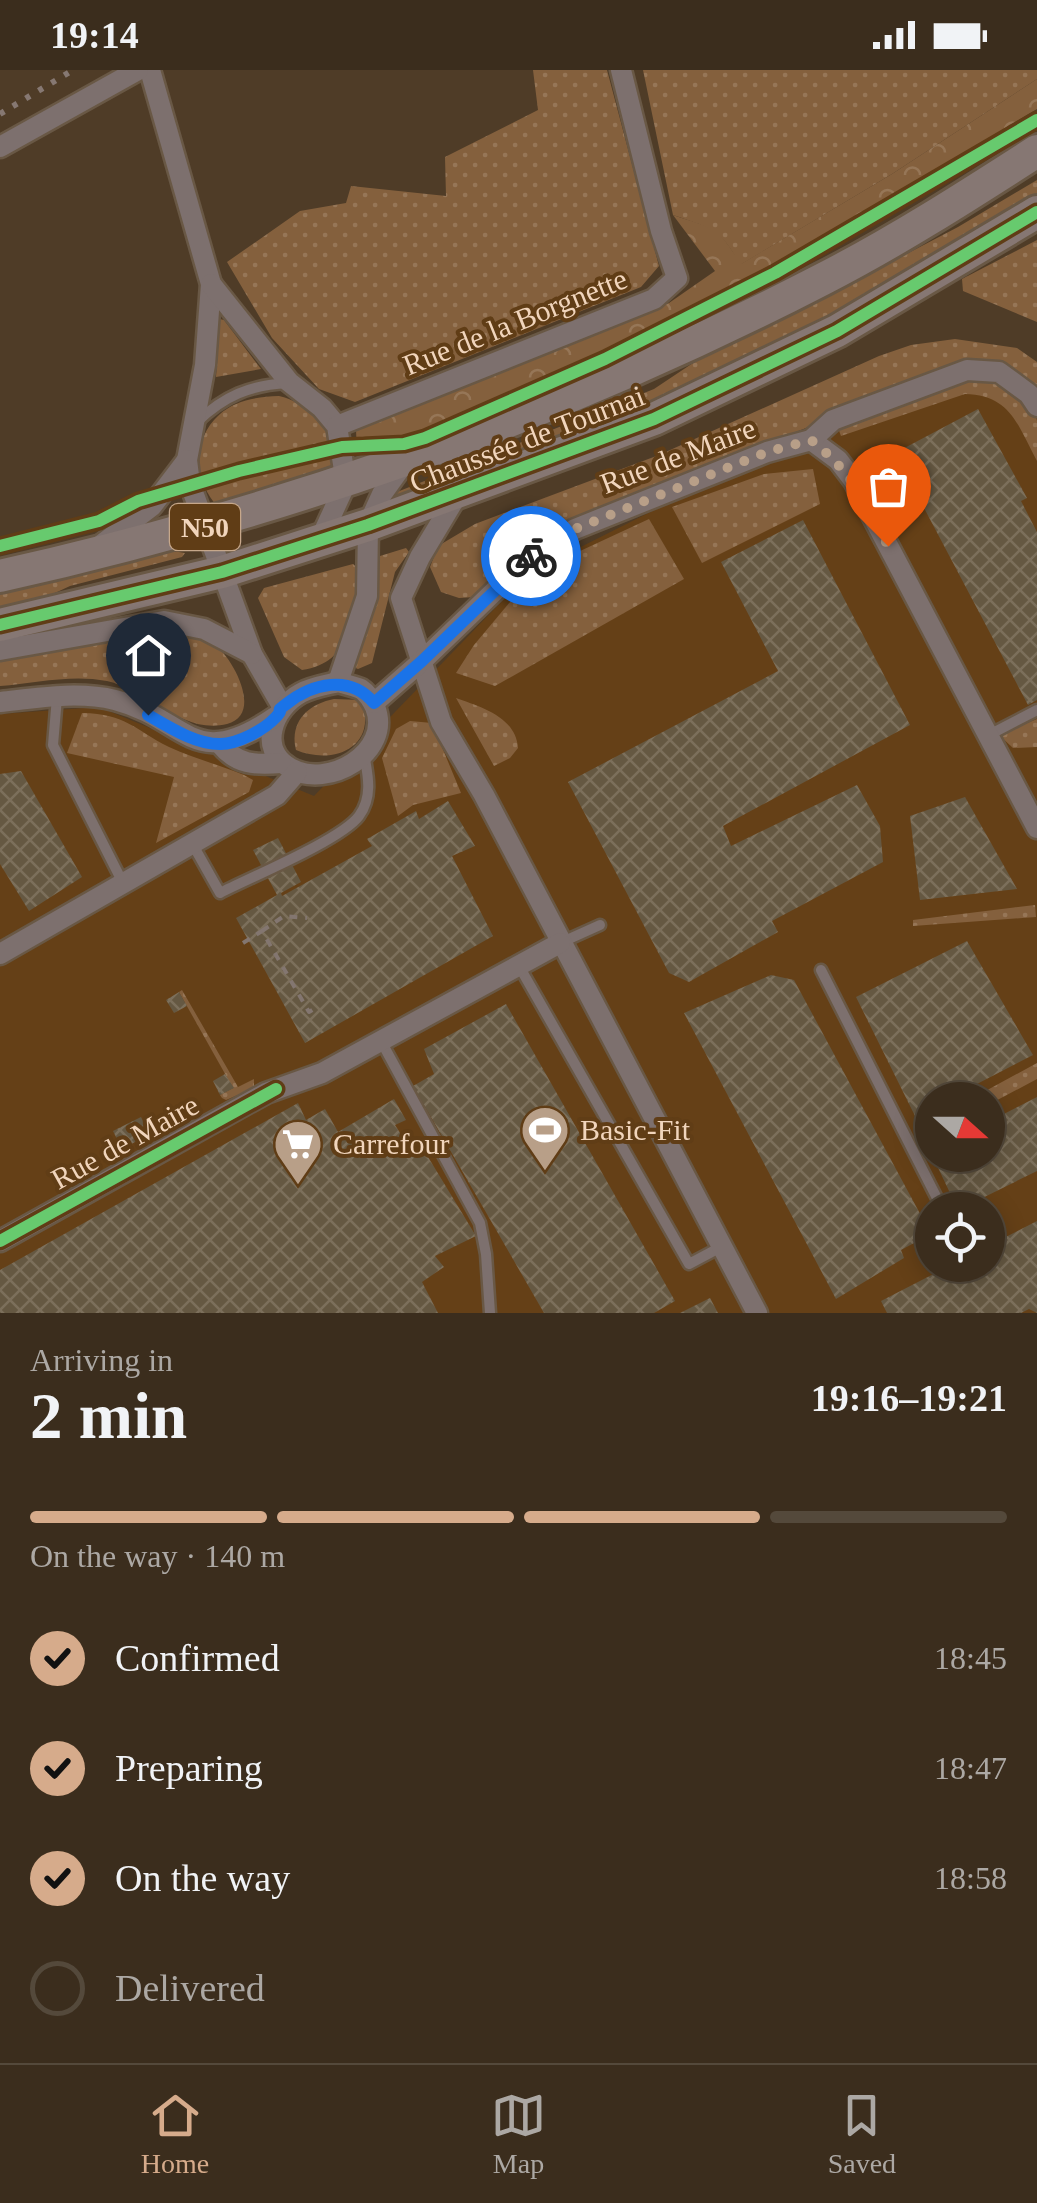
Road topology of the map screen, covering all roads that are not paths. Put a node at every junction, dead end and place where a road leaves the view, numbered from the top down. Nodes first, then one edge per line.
1 (138, 70) edge
2 (150, 70) edge
3 (621, 70) edge
4 (0, 147) edge
5 (1037, 151) edge
6 (1037, 212) edge
7 (211, 284) junction
8 (290, 382) junction
9 (1037, 406) edge
10 (194, 424) junction
11 (336, 426) junction
12 (811, 440) junction
13 (187, 460) junction
14 (406, 462) junction
15 (346, 483) junction
16 (459, 492) junction
17 (368, 525) junction
18 (206, 526) junction
19 (320, 540) junction
20 (84, 558) junction
21 (222, 572) junction
22 (0, 576) edge
23 (0, 625) edge
24 (0, 650) edge
25 (252, 654) junction
26 (422, 661) junction
27 (338, 682) junction
28 (57, 696) junction
29 (0, 702) edge
30 (374, 703) junction
31 (1037, 710) edge
32 (279, 712) junction
33 (988, 735) junction
34 (220, 744) junction
35 (364, 754) junction
36 (289, 768) junction
37 (1037, 828) edge
38 (193, 845) junction
39 (124, 884) junction
40 (600, 924) dead end
41 (560, 944) junction
42 (0, 954) edge
43 (519, 966) junction
44 (820, 970) dead end
45 (381, 1041) junction
46 (934, 1192) edge
47 (0, 1241) edge
48 (721, 1247) junction
49 (490, 1313) edge
50 (757, 1313) edge

1 - 4 street
2 - 7 street
3 - 11 street, Rue de la Borgnette
5 - 14 main road, Chaussée de Tournai / N50
6 - 16 main road, Chaussée de Tournai / N50
7 - 8 street
7 - 10 street
8 - 10 lane
8 - 11 street
9 - 12 street, Rue de Maire
10 - 13 street
11 - 15 street
12 - 26 street, Rue de Maire
12 - 33 street
13 - 18 street
13 - 20 street
14 - 15 main road, Chaussée de Tournai / N50
14 - 17 street
15 - 18 main road, Chaussée de Tournai / N50
15 - 19 street
16 - 17 main road, Chaussée de Tournai / N50
16 - 26 street
17 - 19 main road, Chaussée de Tournai / N50
17 - 27 street
18 - 20 main road, Chaussée de Tournai / N50
18 - 21 street
19 - 21 main road, Chaussée de Tournai / N50
20 - 22 main road, Chaussée de Tournai / N50
21 - 23 main road, Chaussée de Tournai / N50
21 - 25 street
24 - 25 street
25 - 32 street
26 - 30 street, Rue de Maire
26 - 41 street
27 - 30 street
27 - 32 street
28 - 29 street
28 - 34 street
28 - 39 lane
30 - 35 street
31 - 33 lane
32 - 34 street
32 - 36 street
33 - 37 street
34 - 36 street
35 - 36 street
35 - 38 lane
36 - 38 street
38 - 39 street
39 - 42 street
40 - 41 lane
41 - 43 street, Rue de Maire
41 - 48 street
43 - 45 street, Rue de Maire
43 - 48 lane
44 - 46 lane
45 - 47 street, Rue de Maire
45 - 49 lane
48 - 50 street

